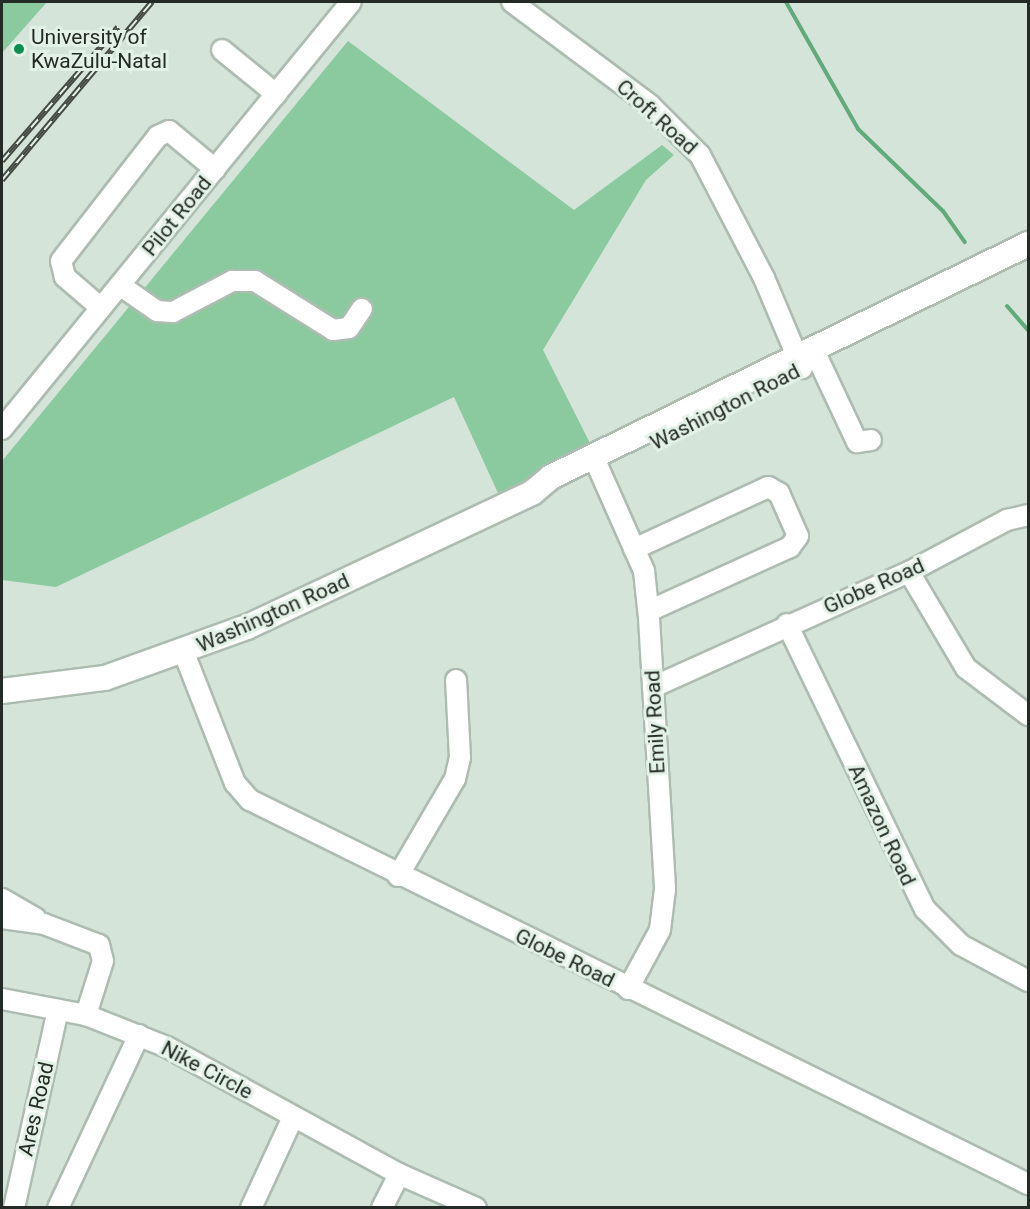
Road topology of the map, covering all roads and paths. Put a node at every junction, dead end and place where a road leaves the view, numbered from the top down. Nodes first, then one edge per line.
1 (351, 2) edge
2 (512, 2) edge
3 (222, 50) dead end
4 (276, 94) junction
5 (215, 169) junction
6 (1029, 244) edge
7 (121, 286) junction
8 (102, 308) junction
9 (362, 309) dead end
10 (805, 361) junction
11 (2, 429) edge
12 (871, 440) dead end
13 (597, 465) junction
14 (1029, 515) edge
15 (634, 549) junction
16 (909, 572) junction
17 (649, 612) junction
18 (787, 624) junction
19 (184, 653) junction
20 (456, 680) dead end
21 (653, 687) junction
22 (2, 691) edge
23 (1029, 715) edge
24 (398, 876) junction
25 (2, 899) edge
26 (2, 918) edge
27 (44, 924) junction
28 (1029, 981) edge
29 (628, 989) junction
30 (2, 999) edge
31 (58, 1010) junction
32 (86, 1015) junction
33 (138, 1035) junction
34 (293, 1117) junction
35 (399, 1174) junction
36 (1029, 1184) edge
37 (14, 1208) edge
38 (58, 1208) edge
39 (251, 1208) edge
40 (382, 1208) edge
41 (476, 1208) edge

1 - 4 street, Pilot Road
2 - 10 street, Croft Road
3 - 4 street
4 - 5 street, Pilot Road
5 - 7 street, Pilot Road
5 - 8 street
6 - 10 main road, Washington Road
7 - 8 street, Pilot Road
7 - 9 street
8 - 11 street, Pilot Road
10 - 12 street, Croft Road
10 - 13 main road, Washington Road
13 - 15 street, Emily Road
13 - 19 main road, Washington Road
14 - 16 street, Globe Road
15 - 17 street, Emily Road
15 - 17 street
16 - 18 street, Globe Road
16 - 23 street
17 - 21 street, Emily Road
18 - 21 street, Globe Road
18 - 28 street, Amazon Road
19 - 22 main road, Washington Road
19 - 24 street, Globe Road
20 - 24 street
21 - 29 street, Emily Road
24 - 29 street, Globe Road
25 - 27 street
26 - 27 street
27 - 32 street
29 - 36 street, Globe Road
30 - 31 street, Nike Circle
31 - 32 street, Nike Circle
31 - 37 street, Ares Road
32 - 33 street, Nike Circle
33 - 34 street, Nike Circle
33 - 38 street
34 - 35 street, Nike Circle
34 - 39 street
35 - 40 street
35 - 41 street, Nike Circle

